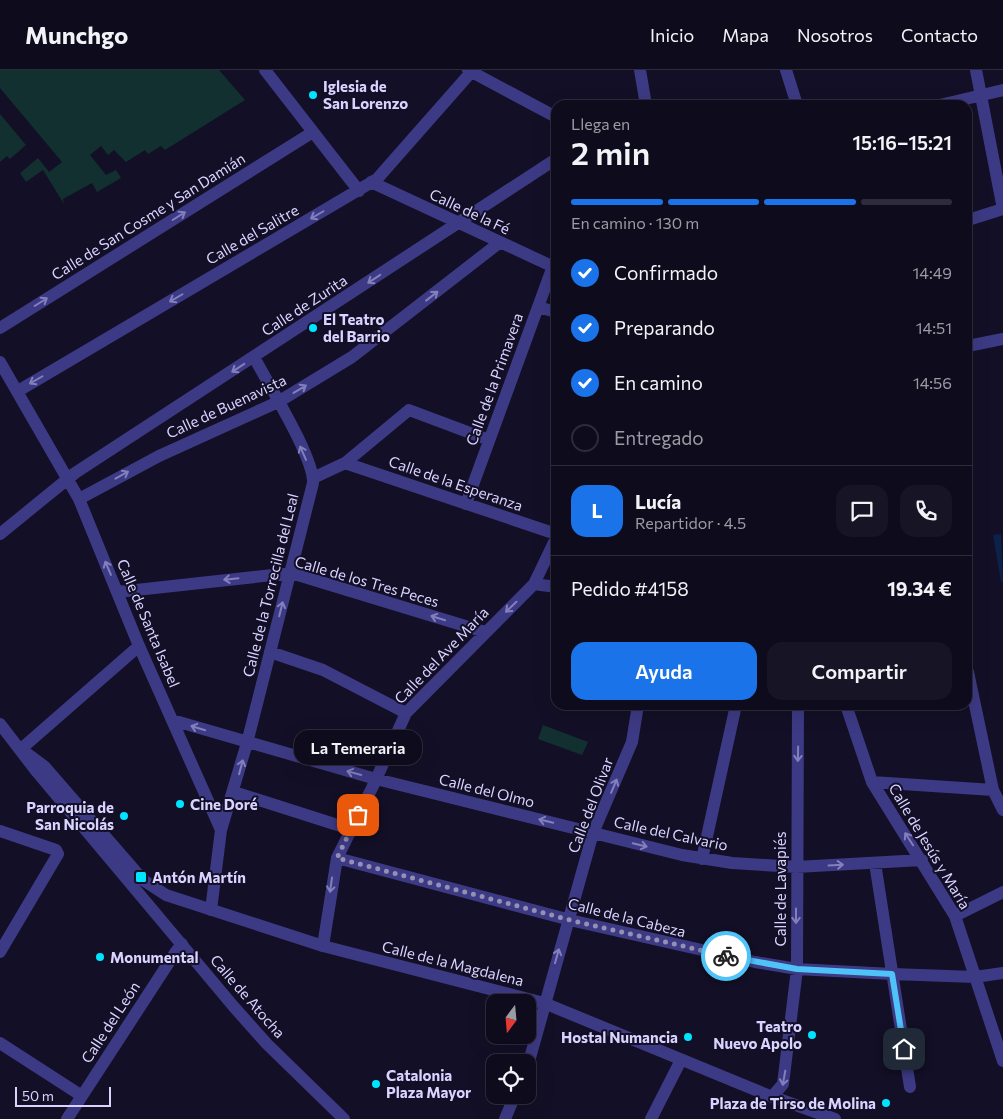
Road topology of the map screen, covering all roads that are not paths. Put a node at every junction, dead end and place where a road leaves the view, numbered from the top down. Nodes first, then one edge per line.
1 (265, 70) edge
2 (640, 70) edge
3 (786, 70) edge
4 (976, 70) edge
5 (471, 71) edge
6 (1003, 90) edge
7 (981, 95) junction
8 (645, 100) edge
9 (795, 100) edge
10 (960, 100) edge
11 (551, 114) edge
12 (313, 132) junction
13 (551, 162) edge
14 (371, 182) junction
15 (359, 191) junction
16 (1003, 209) edge
17 (972, 219) edge
18 (459, 224) junction
19 (499, 243) junction
20 (551, 265) edge
21 (551, 276) edge
22 (538, 307) junction
23 (551, 311) edge
24 (0, 328) edge
25 (1003, 339) edge
26 (972, 345) edge
27 (254, 357) junction
28 (0, 362) edge
29 (18, 390) junction
30 (278, 402) junction
31 (489, 440) junction
32 (344, 463) junction
33 (69, 478) junction
34 (313, 478) junction
35 (80, 499) junction
36 (466, 504) junction
37 (551, 532) edge
38 (0, 534) edge
39 (551, 548) edge
40 (291, 572) junction
41 (534, 584) junction
42 (551, 586) edge
43 (118, 592) junction
44 (485, 632) junction
45 (139, 646) junction
46 (270, 652) junction
47 (972, 691) edge
48 (637, 710) edge
49 (735, 710) edge
50 (798, 710) edge
51 (848, 710) edge
52 (406, 713) junction
53 (172, 720) junction
54 (0, 724) edge
55 (247, 743) junction
56 (21, 749) junction
57 (376, 779) junction
58 (872, 782) junction
59 (993, 790) junction
60 (234, 792) junction
61 (1003, 810) edge
62 (350, 829) junction
63 (221, 830) junction
64 (0, 832) edge
65 (593, 833) junction
66 (337, 858) junction
67 (702, 859) junction
68 (922, 860) junction
69 (875, 863) junction
70 (796, 867) junction
71 (150, 887) joint
72 (1003, 892) edge
73 (211, 910) junction
74 (955, 916) junction
75 (568, 919) junction
76 (182, 944) junction
77 (323, 946) junction
78 (0, 952) edge
79 (797, 969) junction
80 (1003, 973) edge
81 (892, 974) junction
82 (975, 977) junction
83 (544, 1003) junction
84 (0, 1043) edge
85 (531, 1054) edge
86 (681, 1060) junction
87 (1003, 1061) edge
88 (910, 1087) dead end
89 (82, 1096) junction
90 (771, 1096) junction
91 (511, 1104) edge
92 (817, 1117) edge
93 (67, 1119) edge
94 (344, 1119) edge
95 (505, 1119) edge
96 (651, 1119) edge
97 (835, 1119) edge

1 - 12 street
2 - 8 street
3 - 9 street
4 - 7 street
5 - 11 street
5 - 14 street, Calle del Salitre
6 - 7 street
7 - 10 street
7 - 16 street
12 - 15 street
24 -> 12 street, Calle de San Cosme y San Damián
13 - 18 street, Calle de Zurita
14 - 15 street, Calle del Salitre
14 - 18 street, Calle de la Fé
15 -> 29 street, Calle del Salitre
16 - 17 street
18 - 19 street, Calle de la Fé
18 -> 27 street, Calle de Zurita
19 - 20 street, Calle de la Fé
30 -> 19 street, Calle de Buenavista
21 - 22 street, Calle de la Primavera
22 - 23 street
22 - 31 street, Calle de la Primavera
25 - 26 street
27 - 30 street, Calle de la Torrecilla del Leal
27 -> 33 street, Calle de Zurita
28 - 29 street, Calle de Santa Isabel
29 - 33 street, Calle de Santa Isabel
34 -> 30 street, Calle de la Torrecilla del Leal
35 -> 30 street, Calle de Buenavista
31 - 32 street
31 - 36 street, Calle de la Primavera
32 - 34 street
32 - 36 street, Calle de la Esperanza
33 - 35 street, Calle de Santa Isabel
33 - 38 street, Calle de Zurita
34 - 40 street, Calle de la Torrecilla del Leal
43 -> 35 street, Calle de Santa Isabel
36 - 37 street, Calle de la Esperanza
39 - 41 street, Calle del Ave María
40 -> 43 street, Calle de los Tres Peces
44 -> 40 street, Calle de los Tres Peces
46 -> 40 street, Calle de la Torrecilla del Leal
41 - 42 street
41 -> 44 street, Calle del Ave María
43 - 45 street, Calle de Santa Isabel
44 - 52 street, Calle del Ave María
45 - 53 street, Calle de Santa Isabel
45 - 56 street
46 - 52 street
46 - 55 street, Calle de la Torrecilla del Leal
47 - 59 street
65 -> 48 street, Calle del Olivar
49 - 67 street
50 -> 70 street, Calle de Lavapiés
51 - 58 street, Calle de Jesús y María
52 - 57 street, Calle del Ave María
55 -> 53 street, Calle del Olmo
53 - 63 street, Calle de Santa Isabel
54 - 56 street, Calle de Atocha
57 -> 55 street, Calle del Olmo
60 -> 55 street, Calle de la Torrecilla del Leal
56 - 71 street, Calle de Atocha
56 - 76 street, Calle de Atocha
57 - 62 street, Calle del Ave María
65 -> 57 street, Calle del Olmo
58 - 59 street
68 -> 58 street, Calle de Jesús y María
59 - 61 street
60 - 62 street
60 - 63 street, Calle de la Torrecilla del Leal
62 - 66 street, Calle del Ave María
63 - 73 street
64 - 78 street
65 -> 67 street, Calle del Calvario
65 - 75 street, Calle del Olivar
66 - 75 street, Calle de la Cabeza
66 -> 77 street, Calle del Ave María
67 - 70 street, Calle del Calvario
68 - 69 street, Calle del Calvario
68 - 74 street, Calle de Jesús y María
70 -> 69 street, Calle del Calvario
69 - 81 street
70 -> 79 street, Calle de Lavapiés
71 - 73 street, Calle de la Magdalena
72 - 74 street
73 - 77 street, Calle de la Magdalena
74 - 82 street, Calle de Jesús y María
75 - 79 street, Calle de la Cabeza
83 -> 75 street, Calle del Olivar
76 - 89 street, Calle del León
76 - 94 street, Calle de Atocha
77 - 83 street, Calle de la Magdalena
79 - 81 street, Calle de la Cabeza
79 -> 90 street, Calle de Lavapiés
80 - 82 street, Calle de la Cabeza
81 - 82 street, Calle de la Cabeza
81 - 88 street
82 - 87 street, Calle de Jesús y María
83 - 85 street, Calle del Olivar
83 - 86 street, Calle de la Magdalena
84 - 89 street
86 - 90 street, Calle de la Magdalena
86 - 96 street
89 - 93 street, Calle del León
90 - 92 street
91 - 95 street
92 - 97 street

